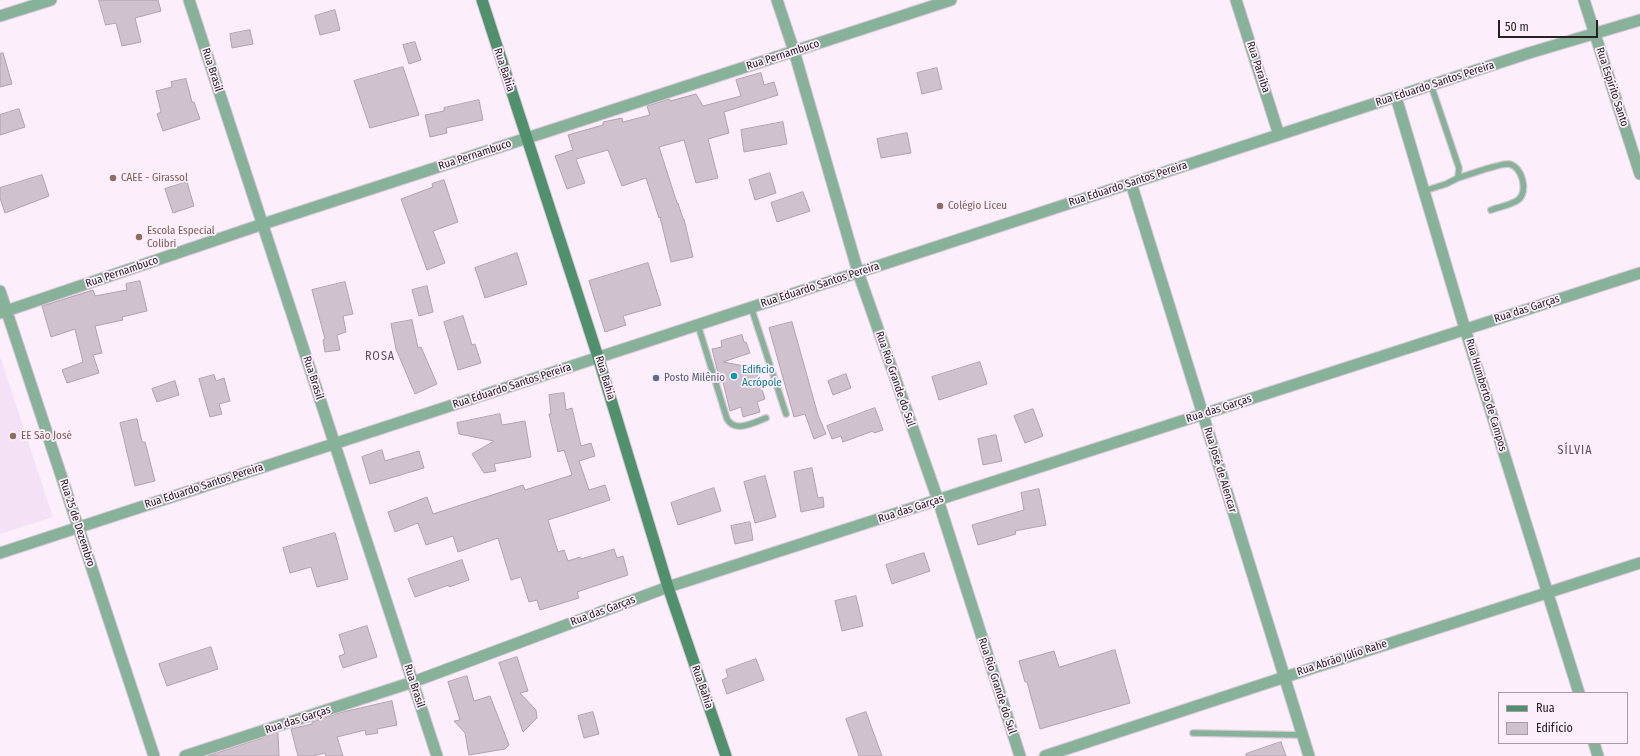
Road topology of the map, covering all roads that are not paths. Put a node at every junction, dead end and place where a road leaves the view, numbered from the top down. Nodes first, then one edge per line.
1 (51, 0) edge
2 (189, 0) edge
3 (482, 0) edge
4 (777, 0) edge
5 (951, 0) edge
6 (1236, 0) edge
7 (1584, 0) edge
8 (0, 16) edge
9 (1640, 20) edge
10 (1595, 33) junction
11 (794, 51) junction
12 (1431, 85) junction
13 (1396, 97) junction
14 (1279, 135) junction
15 (527, 138) junction
16 (1640, 174) edge
17 (1458, 178) junction
18 (1131, 183) junction
19 (1424, 191) junction
20 (1491, 210) dead end
21 (263, 224) junction
22 (858, 272) junction
23 (1640, 273) edge
24 (0, 291) edge
25 (751, 307) junction
26 (3, 312) edge
27 (698, 325) junction
28 (1465, 328) junction
29 (598, 357) junction
30 (786, 414) dead end
31 (1203, 414) junction
32 (766, 418) dead end
33 (334, 444) junction
34 (938, 500) junction
35 (78, 527) junction
36 (0, 553) edge
37 (1640, 563) edge
38 (668, 587) junction
39 (1547, 592) junction
40 (1285, 677) junction
41 (413, 682) junction
42 (1579, 692) edge
43 (1193, 733) dead end
44 (1303, 735) junction
45 (1594, 744) edge
46 (154, 756) edge
47 (185, 756) edge
48 (436, 756) edge
49 (726, 756) edge
50 (1020, 756) edge
51 (1045, 756) edge
52 (1309, 756) edge
53 (1598, 756) edge

1 - 8 street
2 - 21 street, Rua Brasil
3 - 15 main road, Rua Bahia
4 - 11 street, Rua Rio Grande do Sul
5 - 11 street, Rua Pernambuco
6 - 14 street, Rua Paraíba
7 - 10 street, Rua Espírito Santo
9 - 10 street, Rua Eduardo Santos Pereira
10 - 12 street, Rua Eduardo Santos Pereira
10 - 16 street, Rua Espírito Santo
11 - 15 street, Rua Pernambuco
11 - 22 street, Rua Rio Grande do Sul
12 - 13 street, Rua Eduardo Santos Pereira
12 - 17 lane
13 - 14 street, Rua Eduardo Santos Pereira
13 - 19 street, Rua Humberto de Campos
14 - 18 street, Rua Eduardo Santos Pereira
15 - 21 street, Rua Pernambuco
15 - 29 main road, Rua Bahia
17 - 19 lane
17 - 20 lane
18 - 22 street, Rua Eduardo Santos Pereira
18 - 31 street, Rua José de Alencar
19 - 28 street, Rua Humberto de Campos
21 - 26 street, Rua Pernambuco
21 - 33 street, Rua Brasil
22 - 25 street, Rua Eduardo Santos Pereira
22 - 34 street, Rua Rio Grande do Sul
23 - 28 street, Rua das Garças
24 - 26 street, Rua 25 de Dezembro
25 - 27 street, Rua Eduardo Santos Pereira
25 - 30 lane
26 - 35 street, Rua 25 de Dezembro
27 - 29 street, Rua Eduardo Santos Pereira
27 - 32 lane
28 - 31 street, Rua das Garças
28 - 39 street, Rua Humberto de Campos
29 - 33 street, Rua Eduardo Santos Pereira
29 - 38 main road, Rua Bahia
31 - 34 street, Rua das Garças
31 - 40 street, Rua José de Alencar
33 - 35 street, Rua Eduardo Santos Pereira
33 - 41 street, Rua Brasil
34 - 38 street, Rua das Garças
34 - 50 street, Rua Rio Grande do Sul
35 - 36 street, Rua Eduardo Santos Pereira
35 - 46 street, Rua 25 de Dezembro
37 - 39 street, Rua Abrão Júlio Rahe
38 - 41 street, Rua das Garças
38 - 49 main road, Rua Bahia
39 - 40 street, Rua Abrão Júlio Rahe
39 - 42 street, Rua Humberto de Campos
40 - 44 street, Rua José de Alencar
40 - 51 street, Rua Abrão Júlio Rahe
41 - 47 street, Rua das Garças
41 - 48 street, Rua Brasil
43 - 44 lane
44 - 52 street, Rua José de Alencar
45 - 53 street

